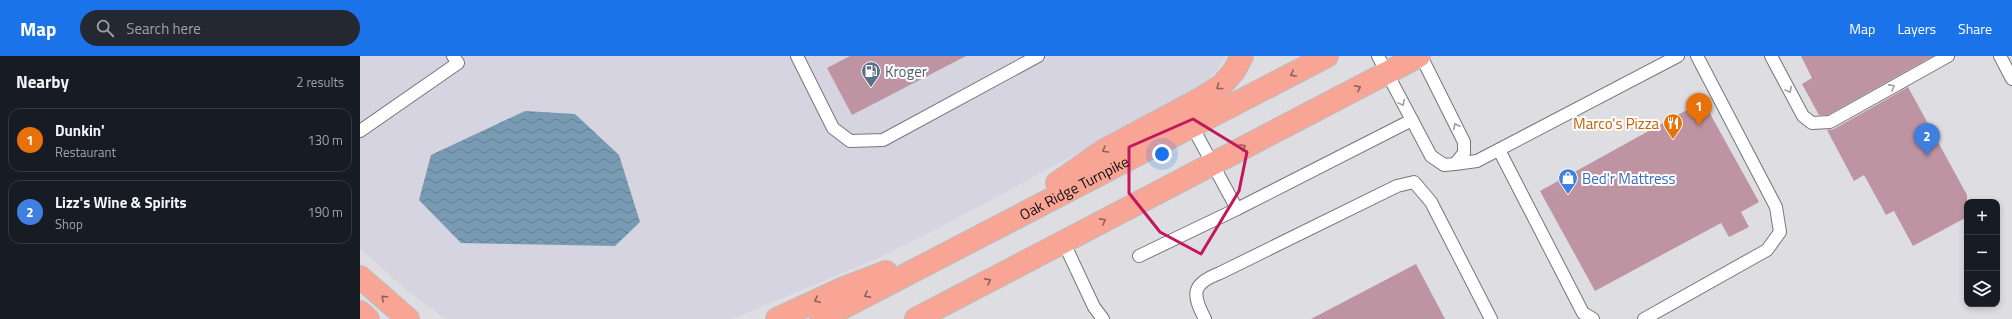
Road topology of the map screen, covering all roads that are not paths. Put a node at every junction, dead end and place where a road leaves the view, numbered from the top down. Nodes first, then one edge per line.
1 (453, 56) edge
2 (797, 56) edge
3 (1038, 56) edge
4 (1242, 56) edge
5 (1327, 56) edge
6 (1420, 56) edge
7 (1678, 56) edge
8 (1698, 56) edge
9 (1771, 56) edge
10 (1948, 56) edge
11 (2000, 56) edge
12 (1382, 65) edge
13 (2012, 79) edge
14 (1412, 120) junction
15 (1192, 126) junction
16 (360, 131) edge
17 (1499, 150) junction
18 (1212, 163) junction
19 (1455, 164) junction
20 (1237, 210) junction
21 (984, 234) junction
22 (1063, 241) junction
23 (1139, 256) dead end
24 (360, 277) edge
25 (964, 294) junction
26 (360, 312) edge
27 (368, 319) edge
28 (408, 319) edge
29 (776, 319) edge
30 (821, 319) edge
31 (916, 319) edge
32 (933, 319) edge
33 (1103, 319) edge
34 (1205, 319) edge
35 (1491, 319) edge
36 (1592, 319) edge
37 (1644, 319) edge

1 - 16 lane
2 - 3 lane
4 -> 21 highway
5 -> 15 highway, Oak Ridge Turnpike
6 - 12 highway
19 -> 6 lane
7 - 17 lane
8 - 37 lane
9 -> 10 lane
11 - 13 lane
12 -> 14 lane
18 -> 12 highway
14 - 19 lane
14 - 20 lane
15 - 18 lane
15 - 21 highway, Oak Ridge Turnpike
17 - 19 lane
17 - 36 lane
18 - 20 lane
22 -> 18 highway
20 - 23 lane
21 -> 29 highway
21 -> 30 highway, Oak Ridge Turnpike
25 -> 22 highway
22 - 33 lane
28 -> 24 highway
25 - 31 highway
25 - 32 highway
26 - 27 highway
34 - 35 lane

